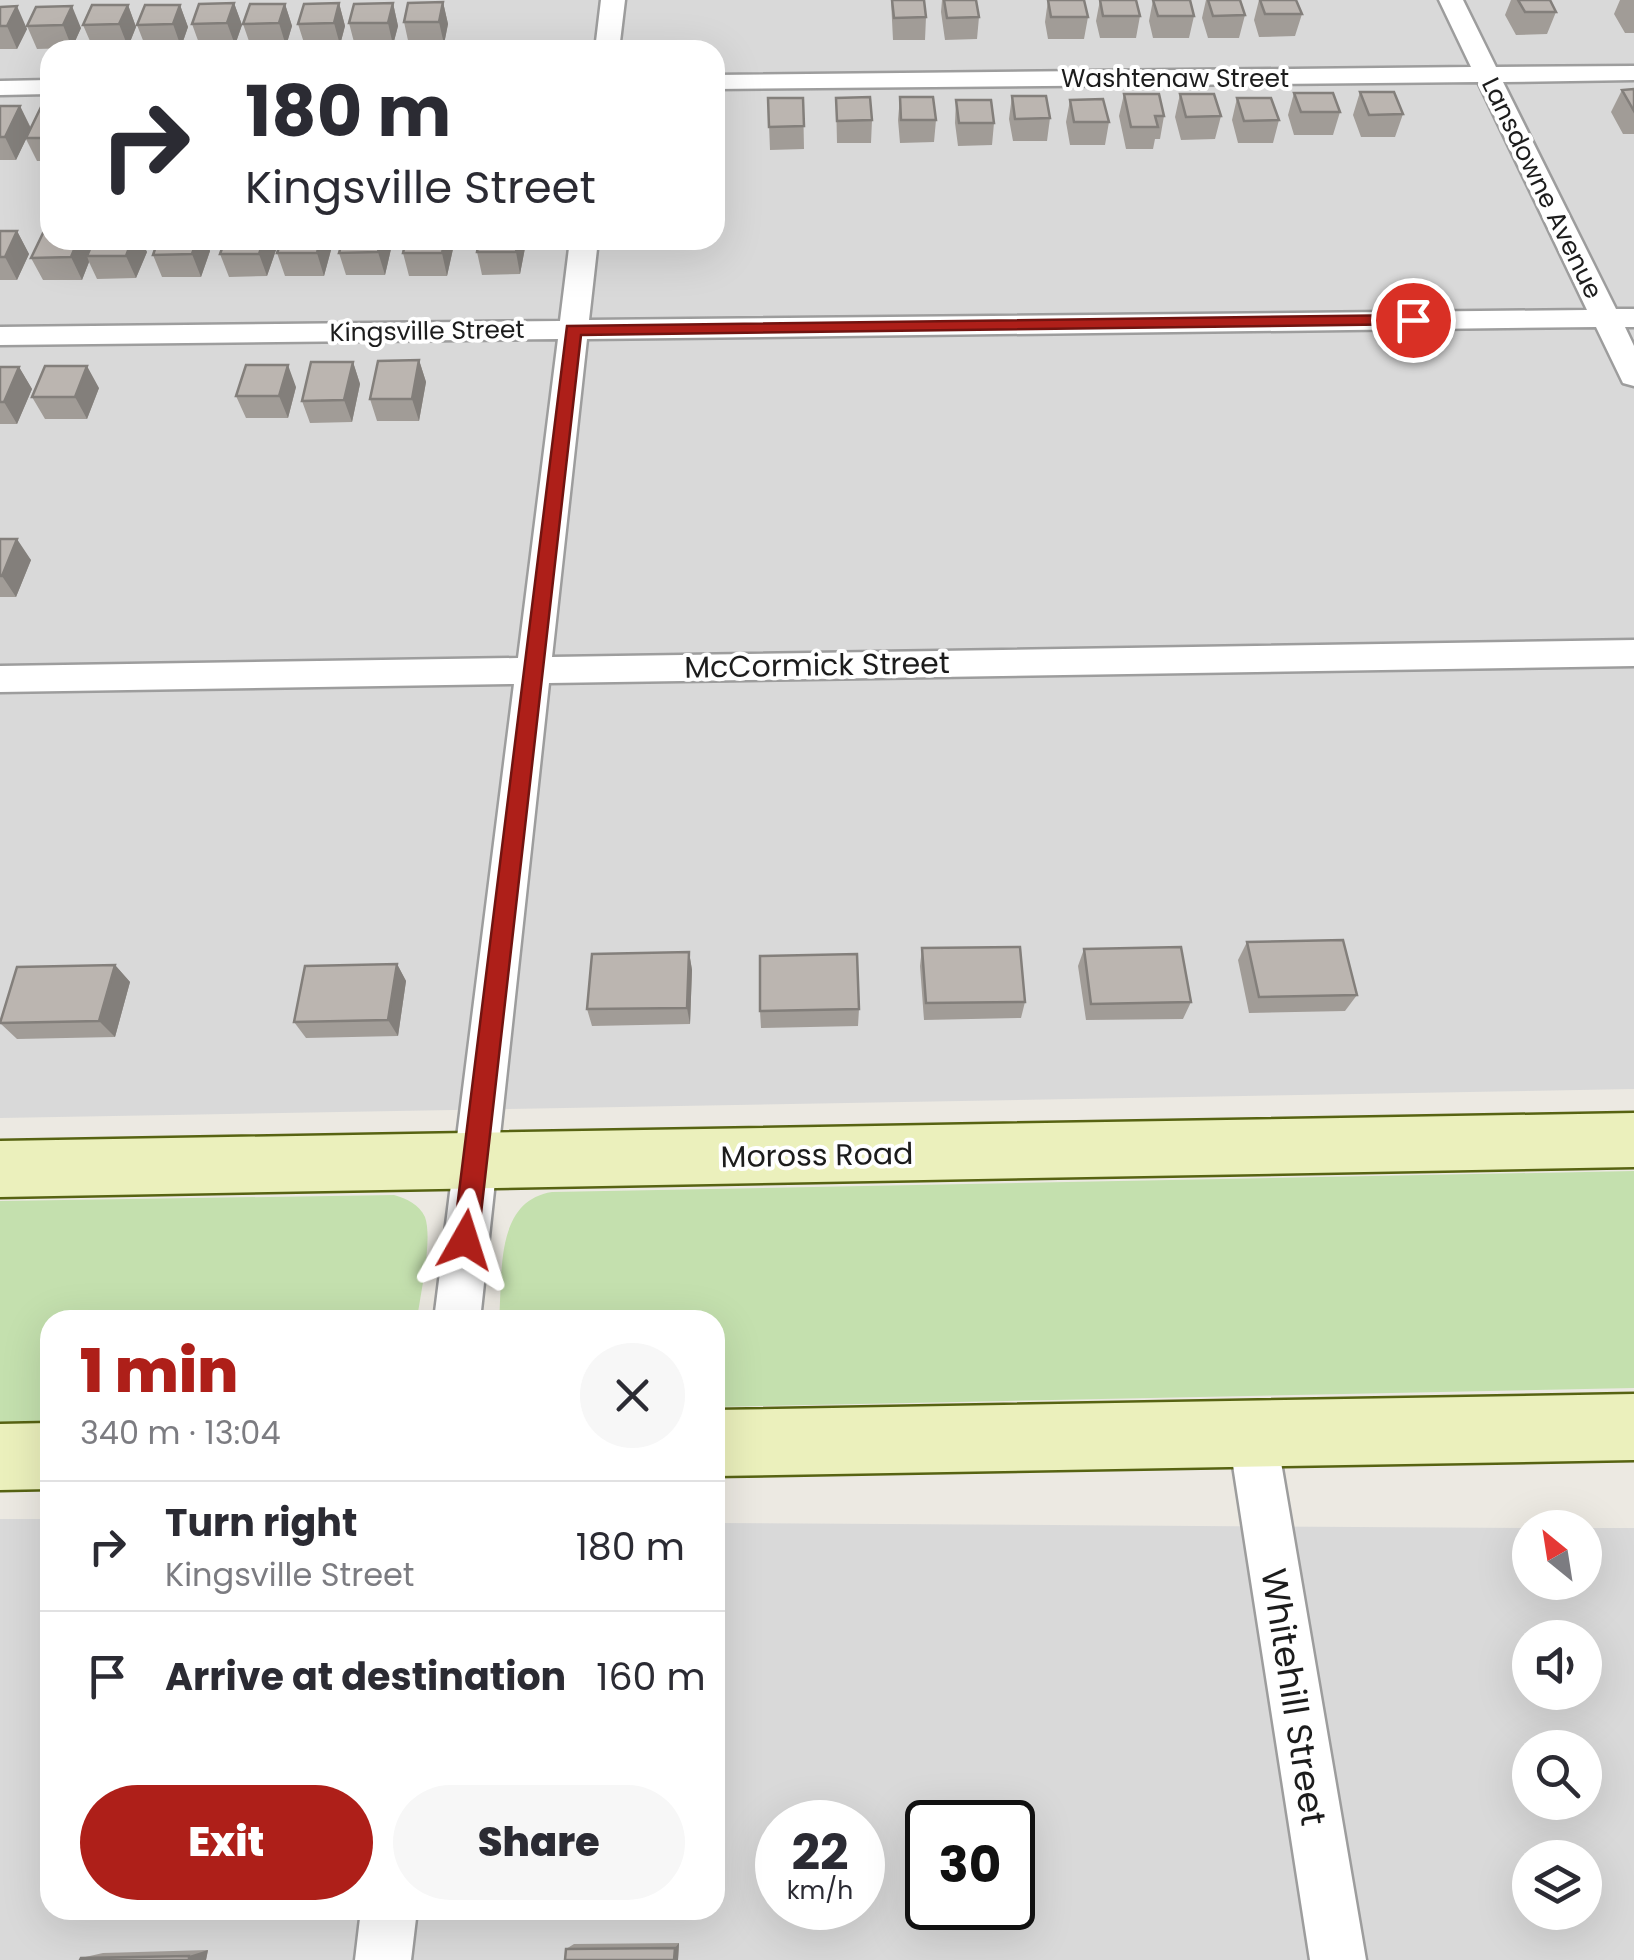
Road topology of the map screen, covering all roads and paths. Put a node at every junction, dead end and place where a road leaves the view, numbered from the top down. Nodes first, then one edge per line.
1 (613, 0) edge
2 (1450, 0) edge
3 (609, 40) edge
4 (1634, 74) edge
5 (1487, 76) junction
6 (725, 82) edge
7 (0, 88) edge
8 (40, 88) edge
9 (583, 250) edge
10 (1620, 318) edge
11 (573, 330) junction
12 (0, 336) edge
13 (1634, 376) edge
14 (1634, 654) edge
15 (535, 671) junction
16 (0, 679) edge
17 (1634, 1140) edge
18 (474, 1161) junction
19 (0, 1169) edge
20 (458, 1310) edge
21 (1634, 1427) edge
22 (1252, 1434) junction
23 (725, 1443) edge
24 (40, 1456) edge
25 (0, 1457) edge
26 (387, 1920) edge
27 (383, 1960) edge
28 (1338, 1960) edge

1 - 3 street
2 - 5 street, Lansdowne Avenue
4 - 5 street, Washtenaw Street
5 - 6 street, Washtenaw Street
5 - 10 street, Lansdowne Avenue
7 - 8 street
9 - 11 street
10 - 11 street, Kingsville Street
10 - 13 street, Lansdowne Avenue
11 - 12 street, Kingsville Street
11 - 15 street
14 - 15 street, McCormick Street
15 - 16 street, McCormick Street
15 - 18 street
17 - 18 main road, Moross Road
18 - 19 main road, Moross Road
18 - 20 street
21 - 22 main road
22 - 23 main road
22 - 28 street, Whitehill Street
24 - 25 main road
26 - 27 street

